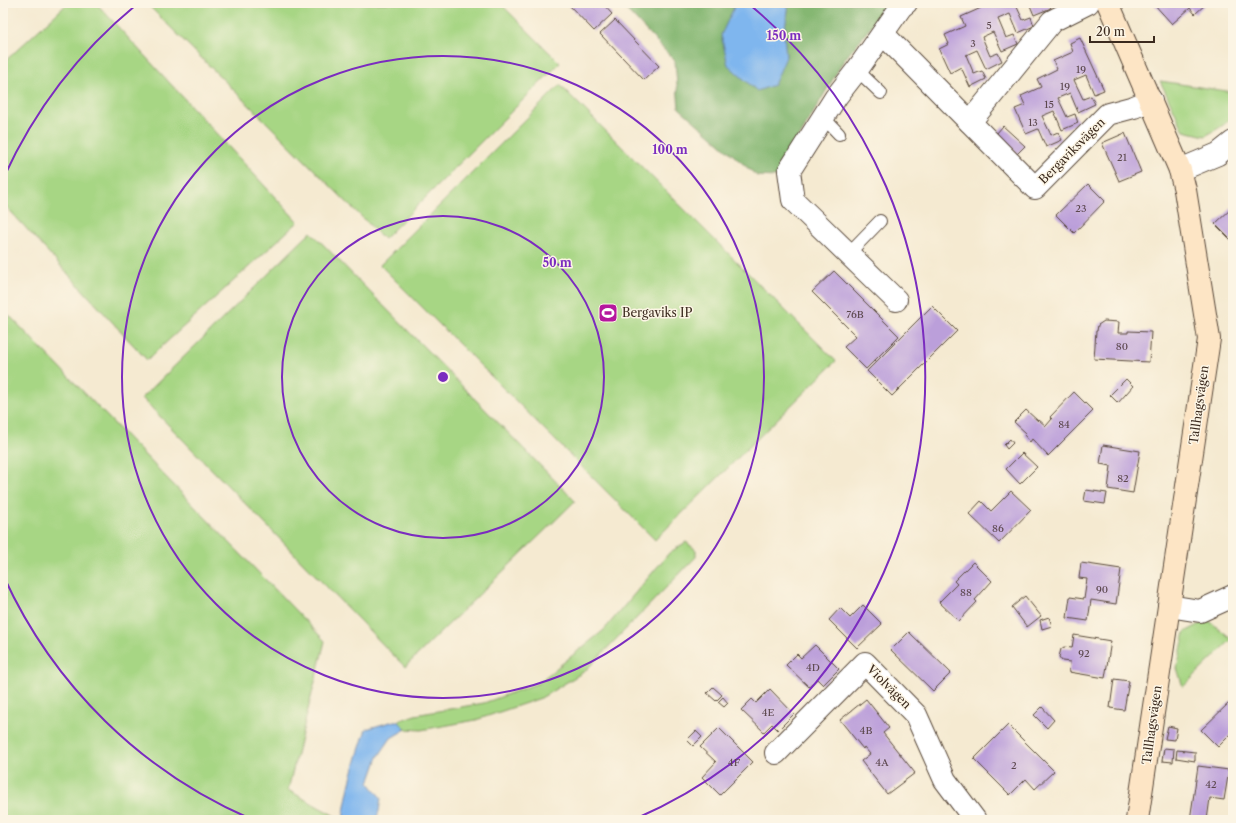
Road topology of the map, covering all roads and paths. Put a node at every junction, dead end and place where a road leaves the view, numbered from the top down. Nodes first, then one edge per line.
1 (906, 3) edge
2 (1088, 3) edge
3 (1108, 3) edge
4 (883, 34) junction
5 (857, 70) junction
6 (881, 93) dead end
7 (1151, 100) junction
8 (823, 117) junction
9 (970, 122) junction
10 (839, 134) dead end
11 (1233, 142) edge
12 (1180, 170) junction
13 (880, 221) dead end
14 (848, 254) junction
15 (896, 300) dead end
16 (1233, 596) edge
17 (1169, 606) junction
18 (776, 753) dead end
19 (975, 820) edge
20 (1138, 820) edge

1 - 4 street
2 - 9 street
3 - 7 main road, Tallhagsvägen
4 - 5 street
4 - 9 street, Bergaviksvägen
5 - 6 lane
5 - 8 street
7 - 9 street, Bergaviksvägen
7 - 12 main road, Tallhagsvägen
8 - 10 lane
8 - 14 street
11 - 12 street
12 - 17 main road, Tallhagsvägen
13 - 14 lane
14 - 15 street
16 - 17 street
17 - 20 main road, Tallhagsvägen
18 - 19 street, Violvägen

